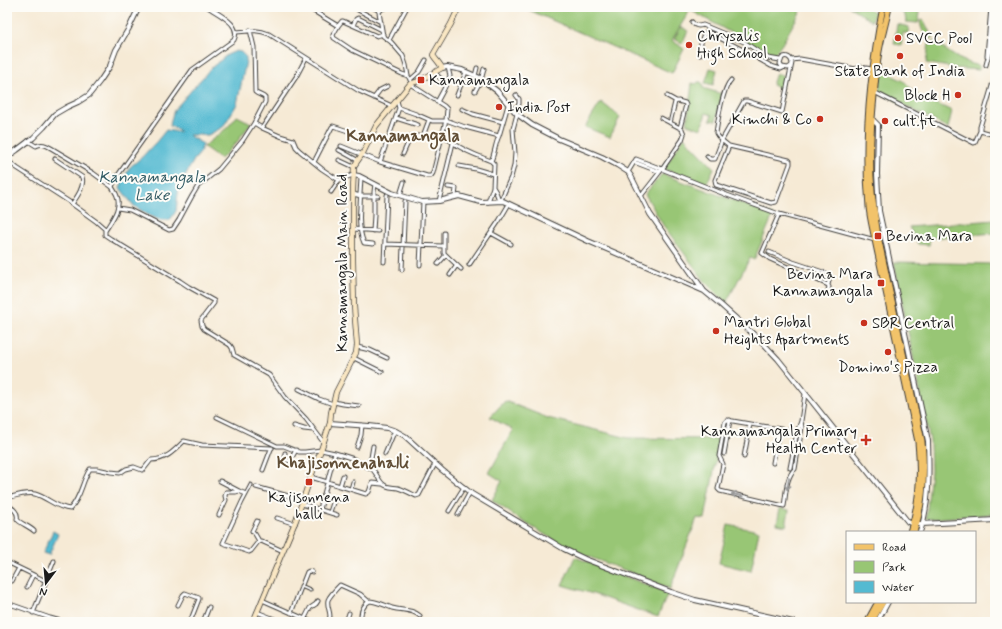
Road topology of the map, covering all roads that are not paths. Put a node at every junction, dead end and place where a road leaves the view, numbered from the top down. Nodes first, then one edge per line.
1 (139, 7) edge
2 (208, 7) edge
3 (307, 7) edge
4 (372, 7) edge
5 (387, 7) edge
6 (407, 7) edge
7 (459, 7) edge
8 (889, 7) edge
9 (991, 7) edge
10 (995, 7) edge
11 (883, 8) edge
12 (358, 10) dead end
13 (379, 12) junction
14 (381, 22) junction
15 (692, 22) dead end
16 (883, 22) junction
17 (353, 25) junction
18 (338, 26) junction
19 (250, 30) junction
20 (382, 30) junction
21 (237, 32) junction
22 (383, 34) junction
23 (389, 40) junction
24 (700, 55) dead end
25 (306, 58) junction
26 (772, 58) junction
27 (426, 60) dead end
28 (780, 60) junction
29 (792, 60) junction
30 (770, 66) junction
31 (791, 66) junction
32 (448, 67) junction
33 (442, 68) junction
34 (477, 68) dead end
35 (484, 68) dead end
36 (784, 68) junction
37 (434, 72) junction
38 (466, 72) junction
39 (872, 72) junction
40 (408, 76) junction
41 (475, 76) junction
42 (481, 80) junction
43 (731, 80) dead end
44 (447, 82) junction
45 (411, 83) junction
46 (388, 86) dead end
47 (995, 86) edge
48 (475, 91) dead end
49 (872, 91) junction
50 (458, 95) dead end
51 (516, 95) dead end
52 (667, 96) dead end
53 (374, 98) junction
54 (397, 101) junction
55 (676, 101) junction
56 (437, 102) junction
57 (508, 105) junction
58 (392, 106) junction
59 (399, 108) junction
60 (462, 109) dead end
61 (515, 112) junction
62 (396, 118) junction
63 (661, 118) dead end
64 (872, 119) junction
65 (429, 120) junction
66 (446, 120) junction
67 (503, 122) junction
68 (670, 122) junction
69 (254, 123) junction
70 (418, 125) dead end
71 (262, 128) junction
72 (680, 128) junction
73 (995, 128) edge
74 (348, 131) dead end
75 (980, 131) junction
76 (442, 134) junction
77 (994, 135) edge
78 (499, 136) junction
79 (722, 140) junction
80 (28, 142) junction
81 (453, 143) junction
82 (341, 146) dead end
83 (729, 146) junction
84 (338, 150) dead end
85 (362, 154) junction
86 (403, 154) dead end
87 (708, 156) dead end
88 (7, 158) edge
89 (55, 159) dead end
90 (339, 160) dead end
91 (357, 160) junction
92 (491, 161) junction
93 (314, 162) junction
94 (380, 162) junction
95 (459, 166) dead end
96 (354, 167) junction
97 (661, 170) junction
98 (628, 172) junction
99 (493, 174) junction
100 (353, 175) junction
101 (871, 175) junction
102 (877, 175) junction
103 (361, 178) junction
104 (339, 180) junction
105 (404, 182) dead end
106 (375, 184) junction
107 (112, 187) junction
108 (448, 187) dead end
109 (493, 187) junction
110 (331, 192) dead end
111 (353, 194) junction
112 (387, 194) dead end
113 (400, 195) junction
114 (361, 196) junction
115 (374, 196) junction
116 (378, 196) dead end
117 (641, 196) junction
118 (455, 197) junction
119 (500, 200) junction
120 (405, 201) dead end
121 (439, 201) junction
122 (423, 202) junction
123 (488, 202) junction
124 (72, 204) junction
125 (509, 204) junction
126 (118, 208) junction
127 (779, 214) junction
128 (353, 228) junction
129 (360, 229) junction
130 (373, 231) junction
131 (378, 231) dead end
132 (105, 232) junction
133 (444, 233) dead end
134 (491, 233) junction
135 (875, 240) junction
136 (373, 244) dead end
137 (385, 244) junction
138 (403, 244) junction
139 (511, 244) dead end
140 (421, 245) junction
141 (443, 246) junction
142 (769, 252) dead end
143 (446, 255) junction
144 (384, 262) dead end
145 (438, 264) dead end
146 (420, 265) dead end
147 (457, 265) junction
148 (469, 265) dead end
149 (461, 269) dead end
150 (402, 270) dead end
151 (450, 275) dead end
152 (828, 285) junction
153 (704, 291) junction
154 (827, 293) dead end
155 (357, 347) junction
156 (354, 358) junction
157 (387, 358) dead end
158 (382, 372) dead end
159 (299, 389) dead end
160 (805, 394) junction
161 (334, 403) junction
162 (359, 406) dead end
163 (218, 417) dead end
164 (730, 420) junction
165 (800, 421) junction
166 (330, 423) junction
167 (750, 424) junction
168 (362, 425) junction
169 (294, 426) dead end
170 (779, 429) junction
171 (313, 430) junction
172 (395, 430) junction
173 (796, 432) junction
174 (324, 443) junction
175 (278, 446) junction
176 (373, 446) dead end
177 (357, 447) dead end
178 (272, 448) junction
179 (296, 450) junction
180 (321, 450) junction
181 (285, 453) dead end
182 (335, 453) junction
183 (385, 454) dead end
184 (724, 454) dead end
185 (744, 457) dead end
186 (773, 463) dead end
187 (435, 464) junction
188 (366, 466) junction
189 (790, 468) dead end
190 (263, 470) dead end
191 (343, 476) dead end
192 (311, 477) junction
193 (220, 481) dead end
194 (328, 482) junction
195 (353, 482) dead end
196 (382, 484) junction
197 (251, 485) dead end
198 (340, 486) junction
199 (256, 487) dead end
200 (464, 487) junction
201 (351, 489) junction
202 (239, 491) junction
203 (470, 492) junction
204 (246, 494) junction
205 (7, 498) edge
206 (334, 500) dead end
207 (302, 502) junction
208 (7, 506) edge
209 (320, 509) junction
210 (449, 511) dead end
211 (330, 512) junction
212 (337, 514) dead end
213 (458, 514) dead end
214 (219, 515) dead end
215 (277, 518) dead end
216 (995, 520) edge
217 (256, 521) dead end
218 (295, 524) junction
219 (915, 524) junction
220 (922, 524) junction
221 (34, 531) dead end
222 (911, 531) edge
223 (914, 531) edge
224 (920, 531) edge
225 (258, 541) junction
226 (283, 551) junction
227 (54, 561) dead end
228 (7, 562) edge
229 (19, 568) junction
230 (312, 572) dead end
231 (32, 575) junction
232 (12, 581) dead end
233 (46, 581) junction
234 (301, 586) junction
235 (27, 587) dead end
236 (310, 590) dead end
237 (262, 600) junction
238 (318, 601) dead end
239 (368, 601) junction
240 (7, 603) edge
241 (877, 603) edge
242 (881, 603) edge
243 (887, 603) edge
244 (178, 605) dead end
245 (209, 607) dead end
246 (33, 612) junction
247 (257, 612) junction
248 (291, 613) junction
249 (349, 613) dead end
250 (420, 616) dead end
251 (304, 618) junction
252 (64, 622) edge
253 (190, 622) edge
254 (203, 622) edge
255 (253, 622) edge
256 (282, 622) edge
257 (303, 622) edge
258 (312, 622) edge
259 (327, 622) edge
260 (346, 622) edge
261 (361, 622) edge
262 (793, 622) edge
263 (867, 622) edge
264 (871, 622) edge
265 (877, 622) edge

1 - 80 street
2 - 21 street
3 - 18 street
4 - 13 street
5 - 13 street
6 - 23 street
7 - 33 main road
8 - 16 main road
9 - 10 street
11 - 16 main road
12 - 14 street
13 - 14 street
14 - 20 street
15 - 26 street
16 - 39 main road
16 - 49 main road
17 - 18 street
17 - 20 street
17 - 22 street
18 - 40 street
19 - 21 street
19 - 25 street
19 - 69 street
20 - 22 street
21 - 107 street
22 - 23 street
23 - 40 street
24 - 30 street
25 - 53 street
25 - 71 street
26 - 28 street
26 - 30 street
27 - 45 street
28 - 29 street
28 - 36 street
29 - 31 street
29 - 39 street
30 - 36 street
31 - 36 street
31 - 79 street
32 - 33 street, Kannamangala Main Road
32 - 38 street, Kannamangala Main Road
32 - 44 street
33 - 37 main road, Kannamangala Main Road
34 - 41 street
35 - 42 street
37 - 44 street
37 - 45 main road, Kannamangala Main Road
38 - 41 street, Kannamangala Main Road
38 - 50 street
39 - 49 main road
40 - 45 street
41 - 42 street, Kannamangala Main Road
42 - 48 street
42 - 57 street, Kannamangala Main Road
43 - 79 street
44 - 56 street
45 - 54 main road, Kannamangala Main Road
45 - 56 street
46 - 53 street
47 - 75 street
49 - 64 main road
49 - 75 street
49 - 135 main road
51 - 61 street
52 - 55 street
53 - 58 street
54 - 58 main road, Kannamangala Main Road
54 - 59 street
55 - 68 street
55 - 72 street
56 - 66 street
57 - 61 street, Kannamangala Main Road
57 - 67 street
58 - 85 main road, Kannamangala Main Road
59 - 62 street
59 - 65 street
60 - 67 street
61 - 98 street, Kannamangala Main Road
61 - 119 street
62 - 70 street
62 - 94 street
63 - 68 street
64 - 101 main road
64 - 102 street
65 - 66 street
65 - 86 street
66 - 76 street
66 - 78 street
67 - 78 street
68 - 72 street
69 - 71 street
69 - 126 street
71 - 93 street
72 - 97 street
73 - 77 street
74 - 93 street
75 - 77 street
76 - 81 street
76 - 94 street
78 - 92 street
79 - 83 street
79 - 87 street
80 - 88 street
80 - 107 street
81 - 92 street
81 - 121 street
82 - 85 street
83 - 83 street
84 - 91 street
85 - 91 main road, Kannamangala Main Road
85 - 94 street
88 - 124 street
89 - 124 street
90 - 96 street
91 - 96 main road, Kannamangala Main Road
92 - 99 street
93 - 104 street
95 - 99 street
96 - 100 main road, Kannamangala Main Road
97 - 98 street
97 - 117 street
97 - 127 street
98 - 117 street, Kannamangala Main Road
99 - 109 street
100 - 103 street
100 - 104 street
100 - 111 main road, Kannamangala Main Road
101 - 102 street
101 - 219 main road
102 - 220 street
103 - 106 street
103 - 114 street
104 - 110 street
105 - 113 street
106 - 113 street
106 - 115 street
107 - 126 street
108 - 118 street
109 - 119 street
109 - 123 street
111 - 114 street
111 - 128 main road, Kannamangala Main Road
112 - 137 street
113 - 122 street
114 - 115 street
114 - 129 street
115 - 116 street
115 - 130 street
117 - 153 street, Kannamangala Main Road
118 - 121 street
118 - 123 street
119 - 123 street
119 - 125 street
120 - 138 street
121 - 122 street
122 - 140 street
124 - 132 street
125 - 134 street
125 - 153 street
126 - 132 street
127 - 135 street
127 - 152 street
128 - 129 street
128 - 155 main road, Kannamangala Main Road
129 - 130 street
129 - 136 street
130 - 131 street
132 - 171 street
133 - 141 street
134 - 139 street
134 - 148 street
135 - 219 main road
137 - 138 street
137 - 144 street
138 - 140 street
138 - 150 street
140 - 141 street
140 - 146 street
141 - 143 street
142 - 152 street
143 - 145 street
143 - 147 street
147 - 149 street
147 - 151 street
152 - 154 street
153 - 160 street, Kannamangala Main Road
155 - 156 main road, Kannamangala Main Road
155 - 157 street
156 - 158 street
156 - 161 main road, Kannamangala Main Road
159 - 161 street
160 - 165 street
160 - 219 street, Kannamangala Main Road
161 - 162 street
161 - 166 main road, Kannamangala Main Road
163 - 175 street
165 -> 164 street
164 - 167 street
164 - 184 street
165 - 173 street
166 - 168 street
166 - 174 main road, Kannamangala Main Road
167 - 170 street
167 - 185 street
168 - 172 street
168 - 177 street
169 - 171 street
170 - 173 street
170 - 186 street
171 - 174 street
172 - 183 street
172 - 187 street
173 - 189 street
174 - 180 main road, Kannamangala Main Road
175 - 178 street
175 - 179 street
176 - 188 street
178 - 190 street
178 - 205 street
179 - 180 street
179 - 181 street
180 - 182 street
180 - 192 main road, Kannamangala Main Road
182 - 188 street
182 - 194 street
187 - 196 street
187 - 200 street
188 - 196 street
191 - 198 street
192 - 194 street
192 - 207 main road, Kannamangala Main Road
193 - 202 street
194 - 198 street
194 - 209 street
195 - 201 street
196 - 201 street
197 - 204 street
198 - 201 street
199 - 207 street
200 - 203 street
200 - 210 street
202 - 204 street
202 - 214 street
203 - 213 street
203 - 262 street
204 - 225 street
206 - 211 street
207 - 209 street
207 - 218 main road, Kannamangala Main Road
208 - 221 street
209 - 211 street
211 - 212 street
215 - 218 street
216 - 220 street
217 - 225 street
218 - 226 main road, Kannamangala Main Road
219 - 220 street
219 - 222 main road
219 - 223 main road
220 - 224 street
225 - 226 street
226 - 237 main road, Kannamangala Main Road
227 - 233 street
228 - 229 street
229 - 231 street
229 - 232 street
230 - 234 street
231 - 233 street
231 - 235 street
233 - 246 street
234 - 236 street
234 - 248 street
237 - 247 main road, Kannamangala Main Road
237 - 248 street
238 - 251 street
239 - 250 street
239 - 259 street
239 - 261 street
240 - 246 street
241 - 263 main road
242 - 264 main road
243 - 265 street
244 - 253 street
245 - 254 street
246 - 252 street
247 - 255 main road, Kannamangala Main Road
247 - 256 street
248 - 251 street
249 - 260 street
251 - 257 street
251 - 258 street

